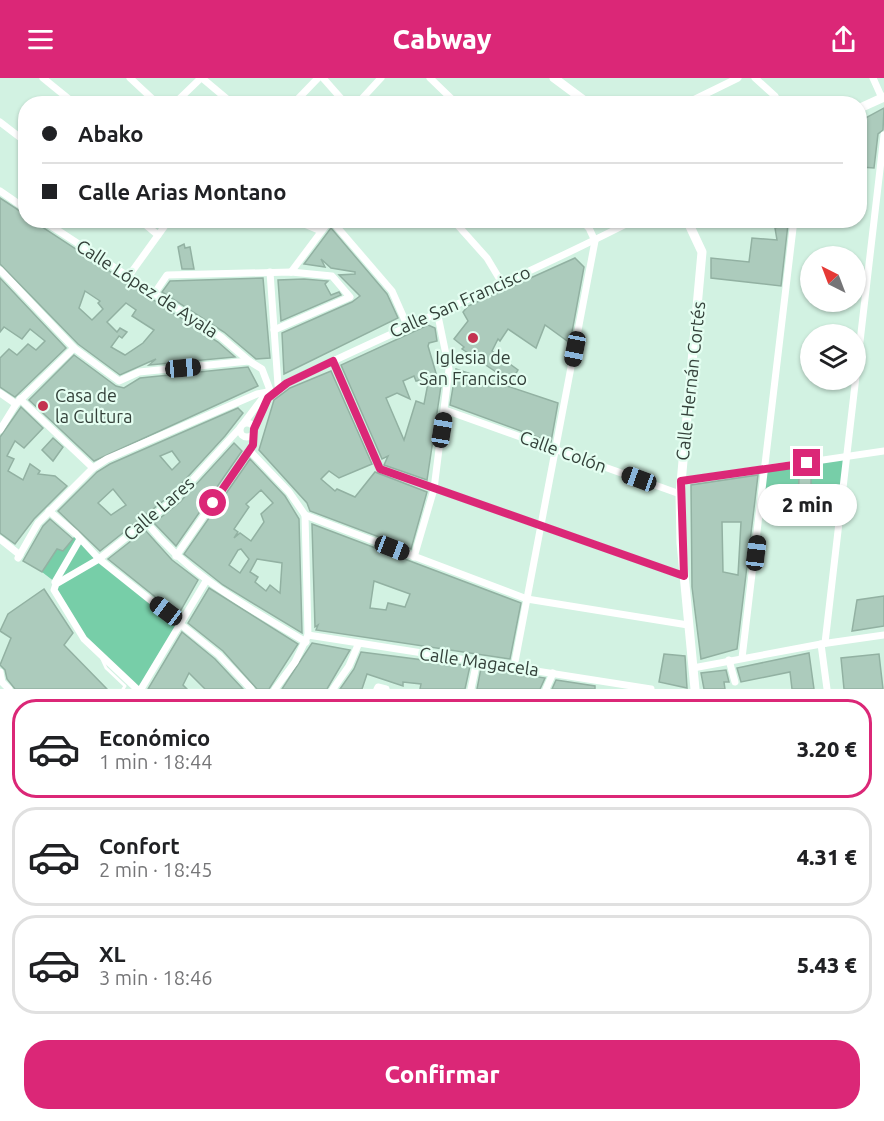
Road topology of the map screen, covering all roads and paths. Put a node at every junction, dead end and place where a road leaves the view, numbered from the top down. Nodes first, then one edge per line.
1 (43, 78) edge
2 (130, 78) edge
3 (201, 78) edge
4 (318, 78) edge
5 (323, 78) edge
6 (381, 78) edge
7 (430, 78) edge
8 (554, 78) edge
9 (738, 78) edge
10 (755, 78) edge
11 (873, 78) edge
12 (65, 96) edge
13 (149, 96) edge
14 (182, 96) edge
15 (223, 96) edge
16 (301, 96) edge
17 (339, 96) edge
18 (364, 96) edge
19 (449, 96) edge
20 (578, 96) edge
21 (701, 96) edge
22 (775, 96) edge
23 (883, 97) edge
24 (867, 105) edge
25 (0, 122) edge
26 (884, 135) edge
27 (18, 136) edge
28 (0, 191) edge
29 (18, 203) edge
30 (56, 228) edge
31 (150, 228) edge
32 (163, 228) edge
33 (314, 228) edge
34 (323, 228) edge
35 (337, 228) edge
36 (460, 228) edge
37 (589, 228) edge
38 (619, 228) edge
39 (691, 228) edge
40 (793, 228) edge
41 (321, 231) junction
42 (158, 235) junction
43 (595, 241) junction
44 (0, 270) edge
45 (270, 272) junction
46 (291, 272) junction
47 (128, 277) junction
48 (502, 283) junction
49 (154, 294) junction
50 (437, 311) junction
51 (407, 325) junction
52 (274, 330) junction
53 (74, 348) junction
54 (249, 361) junction
55 (333, 361) junction
56 (262, 369) junction
57 (277, 369) junction
58 (287, 383) junction
59 (278, 386) junction
60 (269, 391) junction
61 (0, 393) edge
62 (18, 402) junction
63 (445, 410) junction
64 (242, 426) junction
65 (0, 430) edge
66 (254, 431) junction
67 (249, 450) junction
68 (556, 450) junction
69 (884, 451) edge
70 (848, 457) junction
71 (93, 468) junction
72 (766, 469) junction
73 (681, 481) junction
74 (434, 489) junction
75 (680, 494) junction
76 (49, 511) junction
77 (305, 515) junction
78 (146, 522) junction
79 (542, 528) junction
80 (80, 538) junction
81 (0, 539) edge
82 (176, 556) junction
83 (414, 557) junction
84 (99, 560) junction
85 (684, 576) junction
86 (55, 582) dead end
87 (207, 582) junction
88 (527, 599) junction
89 (180, 622) junction
90 (688, 625) junction
91 (307, 638) junction
92 (883, 638) edge
93 (823, 643) junction
94 (358, 645) junction
95 (101, 655) junction
96 (742, 658) junction
97 (729, 660) junction
98 (477, 662) junction
99 (514, 667) junction
100 (693, 668) junction
101 (0, 672) edge
102 (553, 673) junction
103 (735, 682) dead end
104 (9, 689) edge
105 (123, 689) edge
106 (139, 689) edge
107 (251, 689) edge
108 (275, 689) edge
109 (333, 689) edge
110 (377, 689) edge
111 (386, 689) edge
112 (471, 689) edge
113 (546, 689) edge
114 (651, 689) edge
115 (695, 689) edge
116 (828, 689) edge

1 - 12 street
2 - 13 street
3 - 14 street
3 - 15 street
4 - 16 street
5 - 17 street
6 - 18 street
7 - 19 street
8 - 20 street
9 - 21 street
10 - 22 street
11 - 23 street
23 - 24 street
25 - 27 street
26 - 70 street
28 - 29 street
30 - 47 street, Calle López de Ayala
31 - 42 street
32 - 42 street
33 - 41 street
34 - 41 street
35 - 51 street
36 - 48 street
37 - 43 street
38 - 43 street, Calle San Francisco
39 - 73 street, Calle Hernán Cortés
40 - 72 street
41 - 46 street
42 - 47 street
43 - 48 street, Calle San Francisco
43 - 68 street
44 - 53 street
45 - 46 street
45 - 49 street
45 - 52 street
46 - 52 street
47 - 49 street, Calle López de Ayala
48 - 50 street, Calle San Francisco
49 - 54 street, Calle López de Ayala
50 - 51 street, Calle San Francisco
50 - 63 street
51 - 55 street, Calle San Francisco
52 - 57 street
53 - 54 street
53 - 62 street
54 - 56 street, Calle López de Ayala
55 - 58 street, Calle San Francisco
55 - 74 street
56 - 57 street
56 - 60 street
57 - 59 street
58 - 59 street
58 - 66 street
59 - 60 street
60 - 64 street, Calle Lares
60 - 71 street
61 - 62 street
62 - 65 street
62 - 71 street
63 - 68 street, Calle Colón
63 - 74 street
64 - 66 street
64 - 66 street
64 - 78 street, Calle Lares
66 - 67 street
67 - 77 street
67 - 82 street
68 - 75 street, Calle Colón
68 - 79 street
69 - 70 street
70 - 72 street
70 - 93 street
71 - 76 street
72 - 73 street
72 - 96 street
73 - 75 street, Calle Hernán Cortés
74 - 79 street
74 - 83 street
75 - 85 street, Calle Hernán Cortés
76 - 80 street
76 - 81 street
77 - 83 street
77 - 91 street
78 - 82 street, Calle Magacela
78 - 84 street, Calle Lares
79 - 85 street
79 - 88 street
80 - 84 street
80 - 86 street
82 - 87 street, Calle Magacela
83 - 88 street
84 - 89 street
84 - 95 street, Calle Lares
85 - 90 street, Calle Hernán Cortés
87 - 89 street
87 - 91 street, Calle Magacela
88 - 90 street
88 - 99 street
89 - 106 street
89 - 107 street
90 - 100 street, Calle Hernán Cortés
91 - 94 street, Calle Magacela
91 - 108 street
92 - 93 street
93 - 96 street
93 - 116 street
94 - 98 street, Calle Magacela
94 - 109 street
95 - 105 lane
95 - 106 street
96 - 97 street
97 - 100 street
97 - 103 street
98 - 99 street, Calle Magacela
98 - 112 street
99 - 102 street, Calle Magacela
100 - 115 street, Calle Hernán Cortés
101 - 104 street
102 - 113 street
102 - 114 street, Calle Magacela
110 - 111 street

